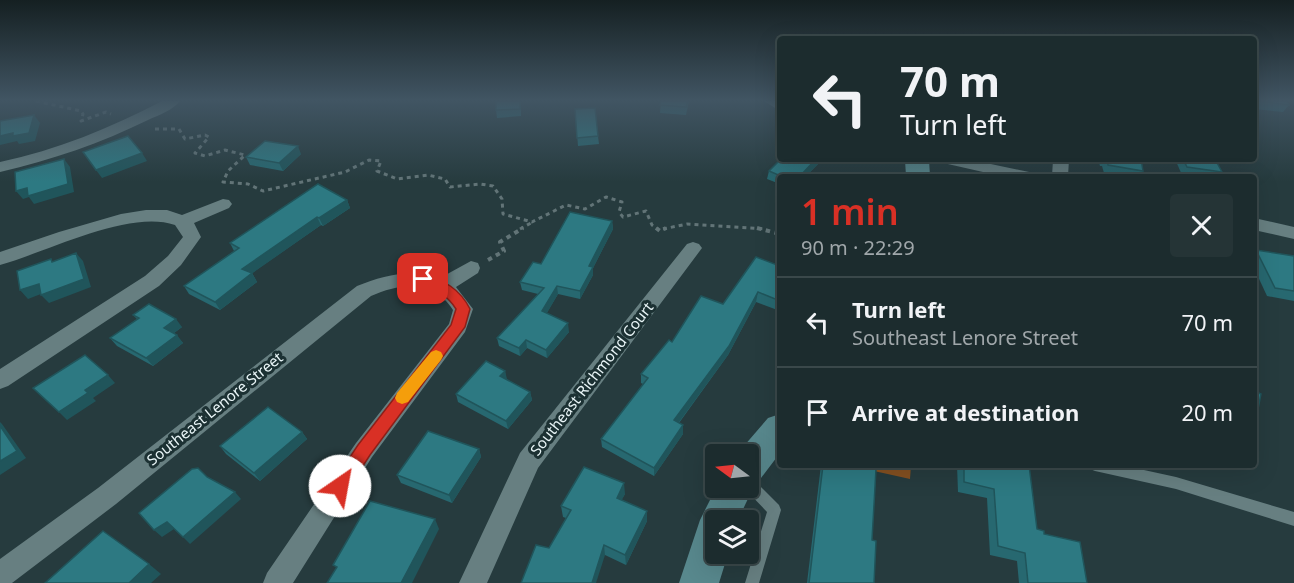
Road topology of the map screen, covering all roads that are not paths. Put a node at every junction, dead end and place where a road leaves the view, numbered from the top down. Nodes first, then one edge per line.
1 (119, 128) edge
2 (959, 162) edge
3 (0, 167) edge
4 (1014, 174) edge
5 (223, 204) dead end
6 (182, 220) junction
7 (1257, 225) edge
8 (1294, 233) edge
9 (693, 248) dead end
10 (0, 259) edge
11 (471, 268) road end
12 (442, 286) junction
13 (0, 380) edge
14 (777, 432) edge
15 (759, 454) edge
16 (1108, 468) edge
17 (759, 494) edge
18 (1294, 519) edge
19 (705, 564) edge
20 (0, 575) edge
21 (278, 583) edge
22 (473, 583) edge
23 (699, 583) edge
24 (752, 583) edge

1 - 3 street
2 - 4 street
5 - 6 street
6 - 10 street
6 - 13 street
7 - 8 street
9 - 22 street, Southeast Richmond Court
11 - 12 street
12 - 20 street, Southeast Lenore Street
12 - 21 street
14 - 15 street
16 - 18 lane
17 - 24 lane
19 - 23 street

